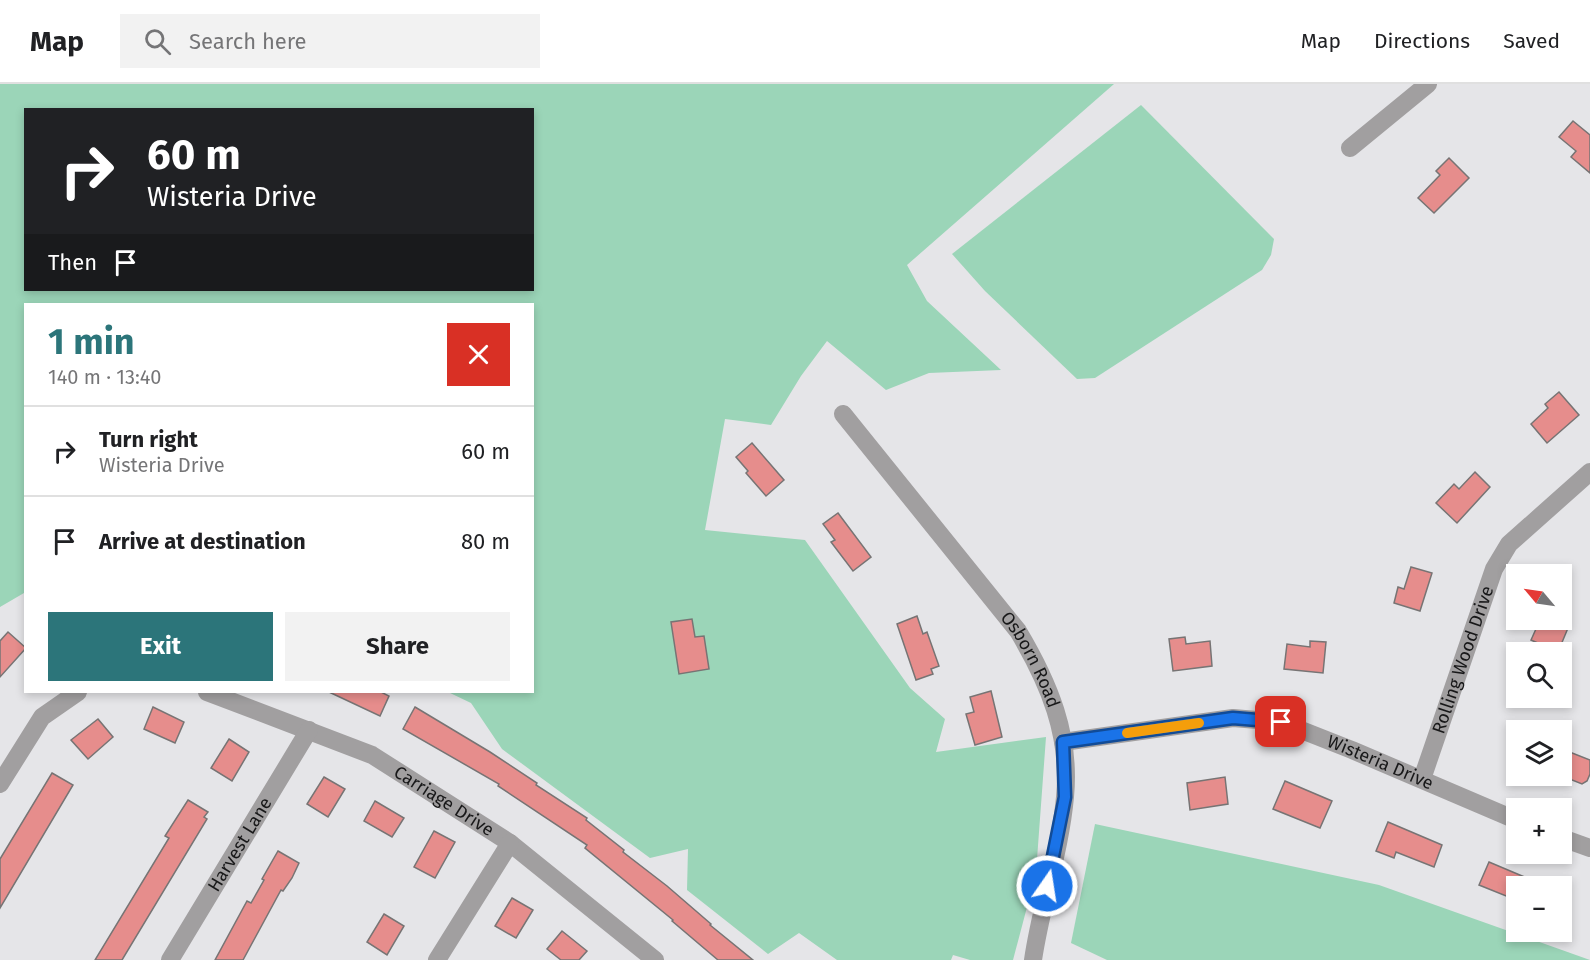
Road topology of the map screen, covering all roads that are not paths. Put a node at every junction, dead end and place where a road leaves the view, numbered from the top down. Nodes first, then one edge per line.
1 (1428, 84) edge
2 (1350, 148) dead end
3 (843, 414) dead end
4 (1590, 472) edge
5 (77, 693) edge
6 (210, 693) edge
7 (309, 730) junction
8 (1063, 742) junction
9 (1422, 779) junction
10 (0, 783) edge
11 (1506, 816) edge
12 (1572, 842) edge
13 (510, 843) junction
14 (1590, 849) edge
15 (170, 960) edge
16 (437, 960) edge
17 (655, 960) edge
18 (1033, 960) edge

1 - 2 street
3 - 8 street, Osborn Road
4 - 9 street, Rolling Wood Drive
5 - 10 street
6 - 7 street, Carriage Drive
7 - 13 street, Carriage Drive
7 - 15 street, Harvest Lane
8 - 9 street, Wisteria Drive
8 - 18 street, Osborn Road
9 - 11 street, Wisteria Drive
12 - 14 street
13 - 16 street
13 - 17 street, Carriage Drive

